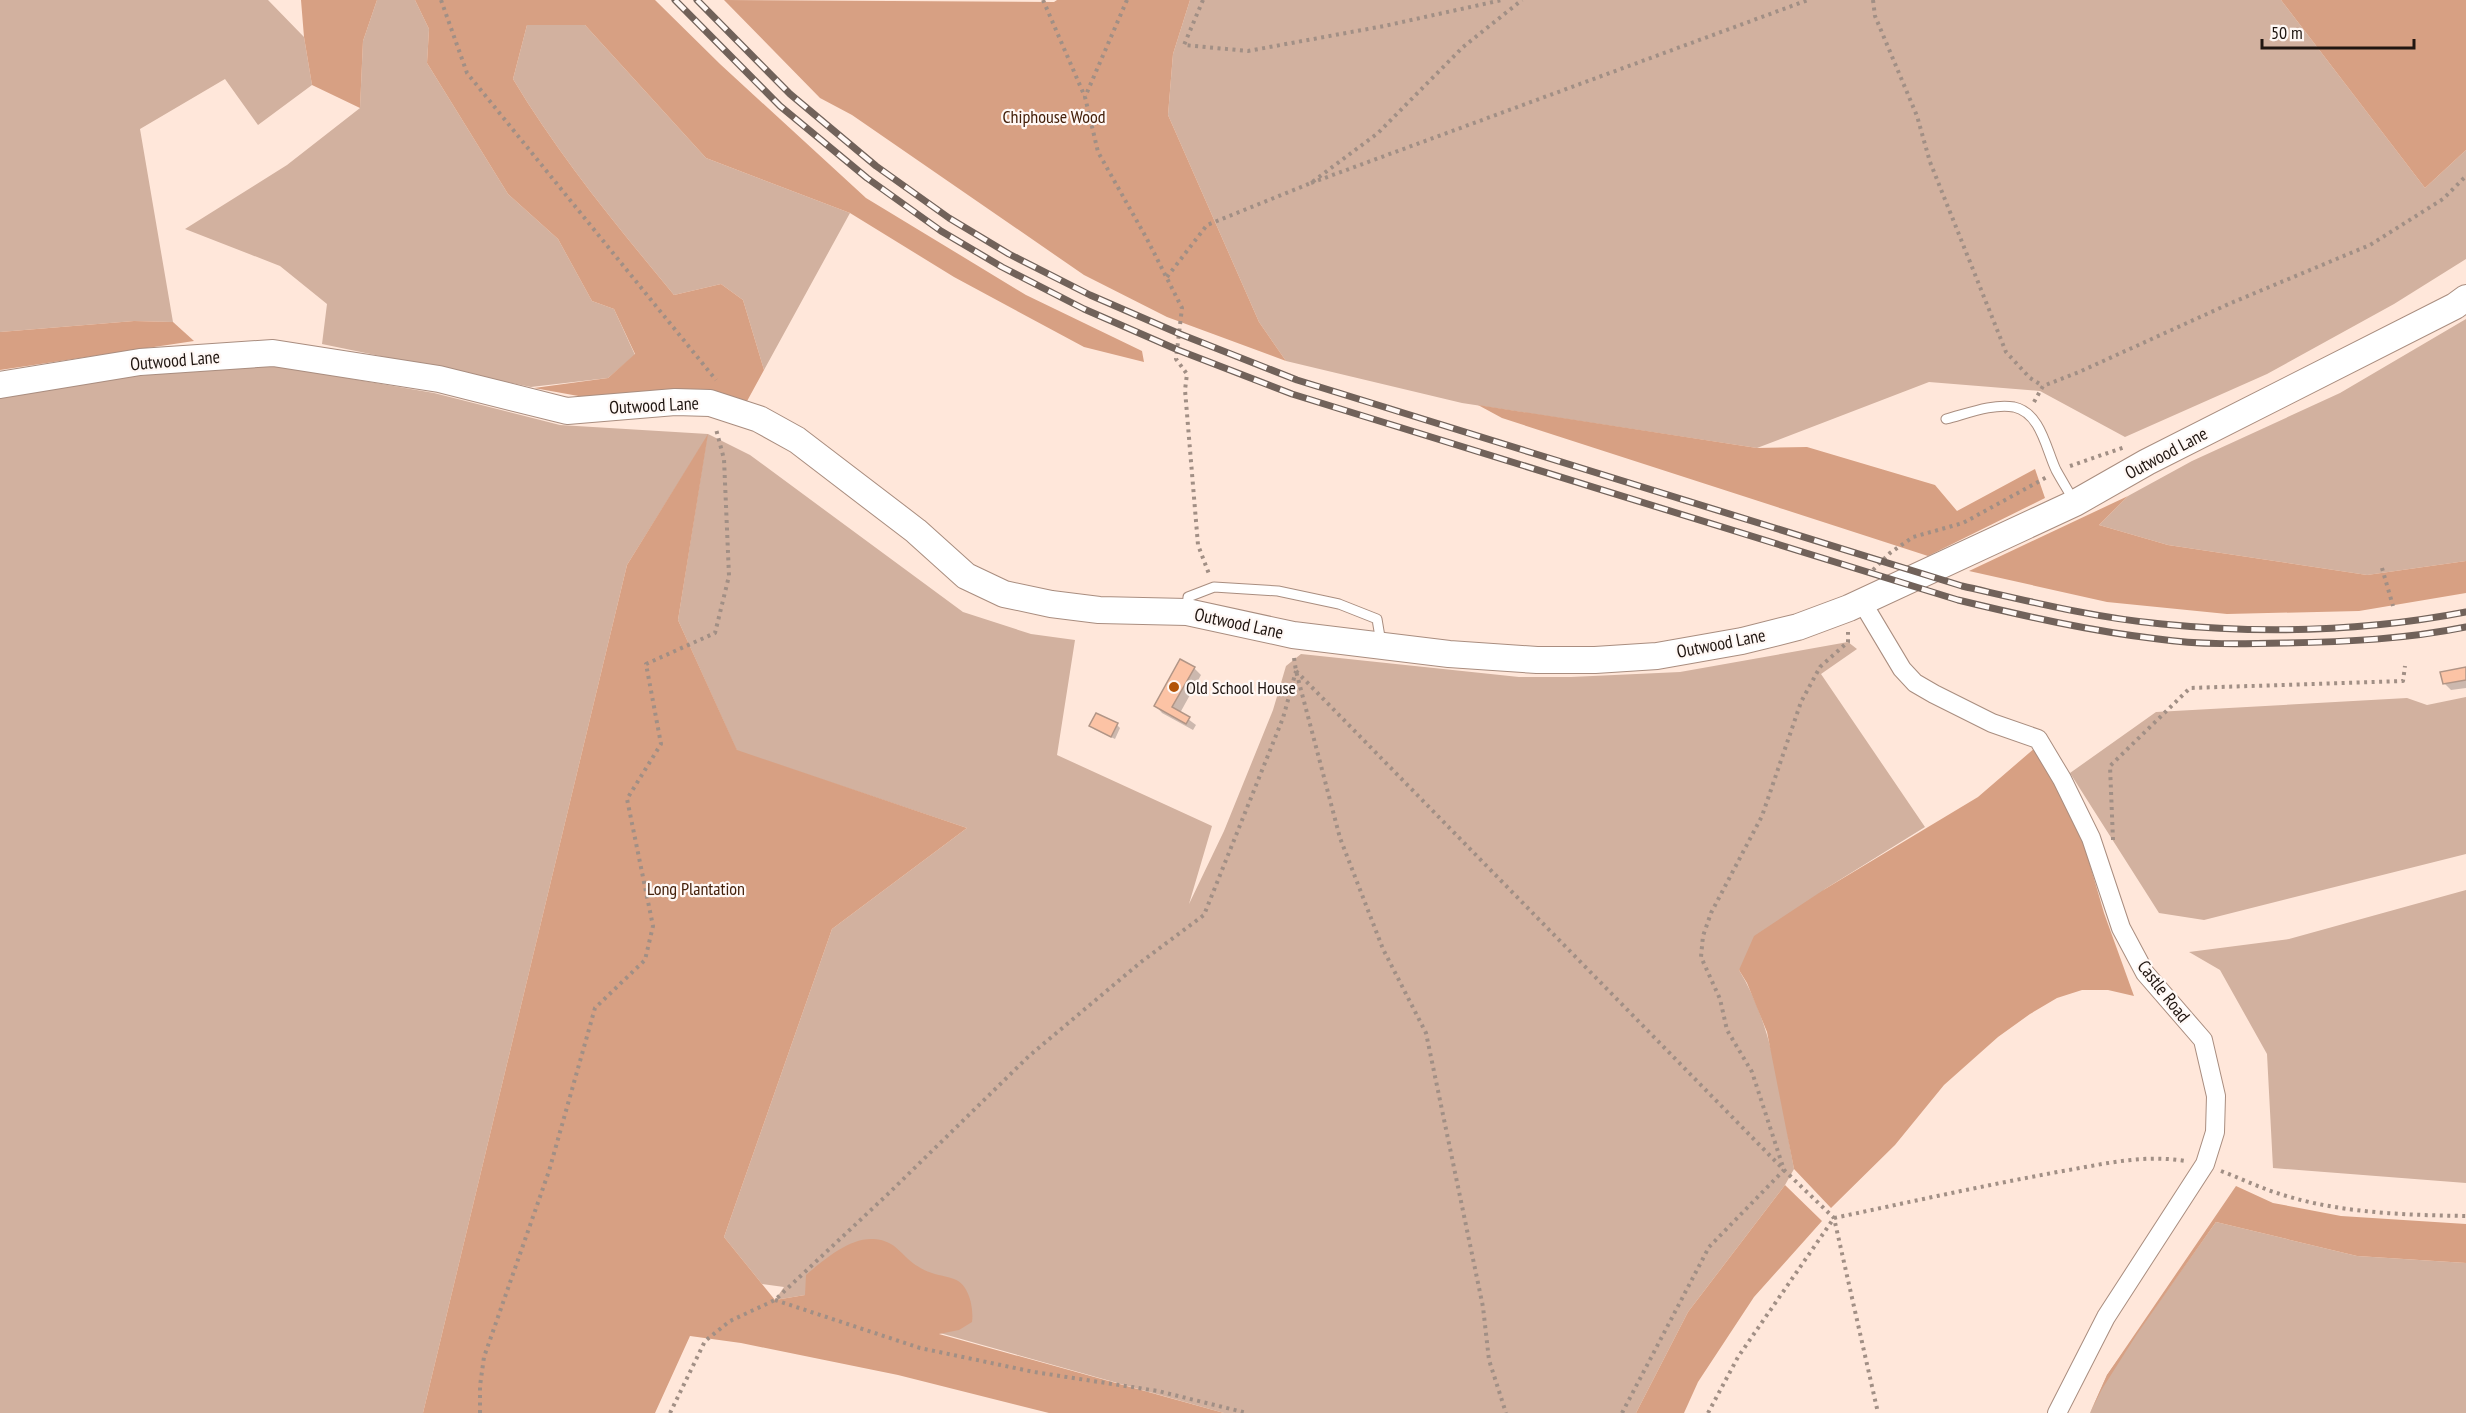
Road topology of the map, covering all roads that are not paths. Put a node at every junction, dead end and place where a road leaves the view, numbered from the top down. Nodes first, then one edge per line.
1 (2466, 298) edge
2 (0, 385) edge
3 (1946, 419) dead end
4 (2075, 503) junction
5 (1856, 605) junction
6 (1187, 612) junction
7 (1381, 645) junction
8 (2056, 1413) edge

1 - 4 main road, Outwood Lane
2 - 6 main road, Outwood Lane
3 - 4 lane
4 - 5 main road, Outwood Lane
5 - 7 main road, Outwood Lane
5 - 8 street, Castle Road
6 - 7 main road, Outwood Lane
6 - 7 lane

